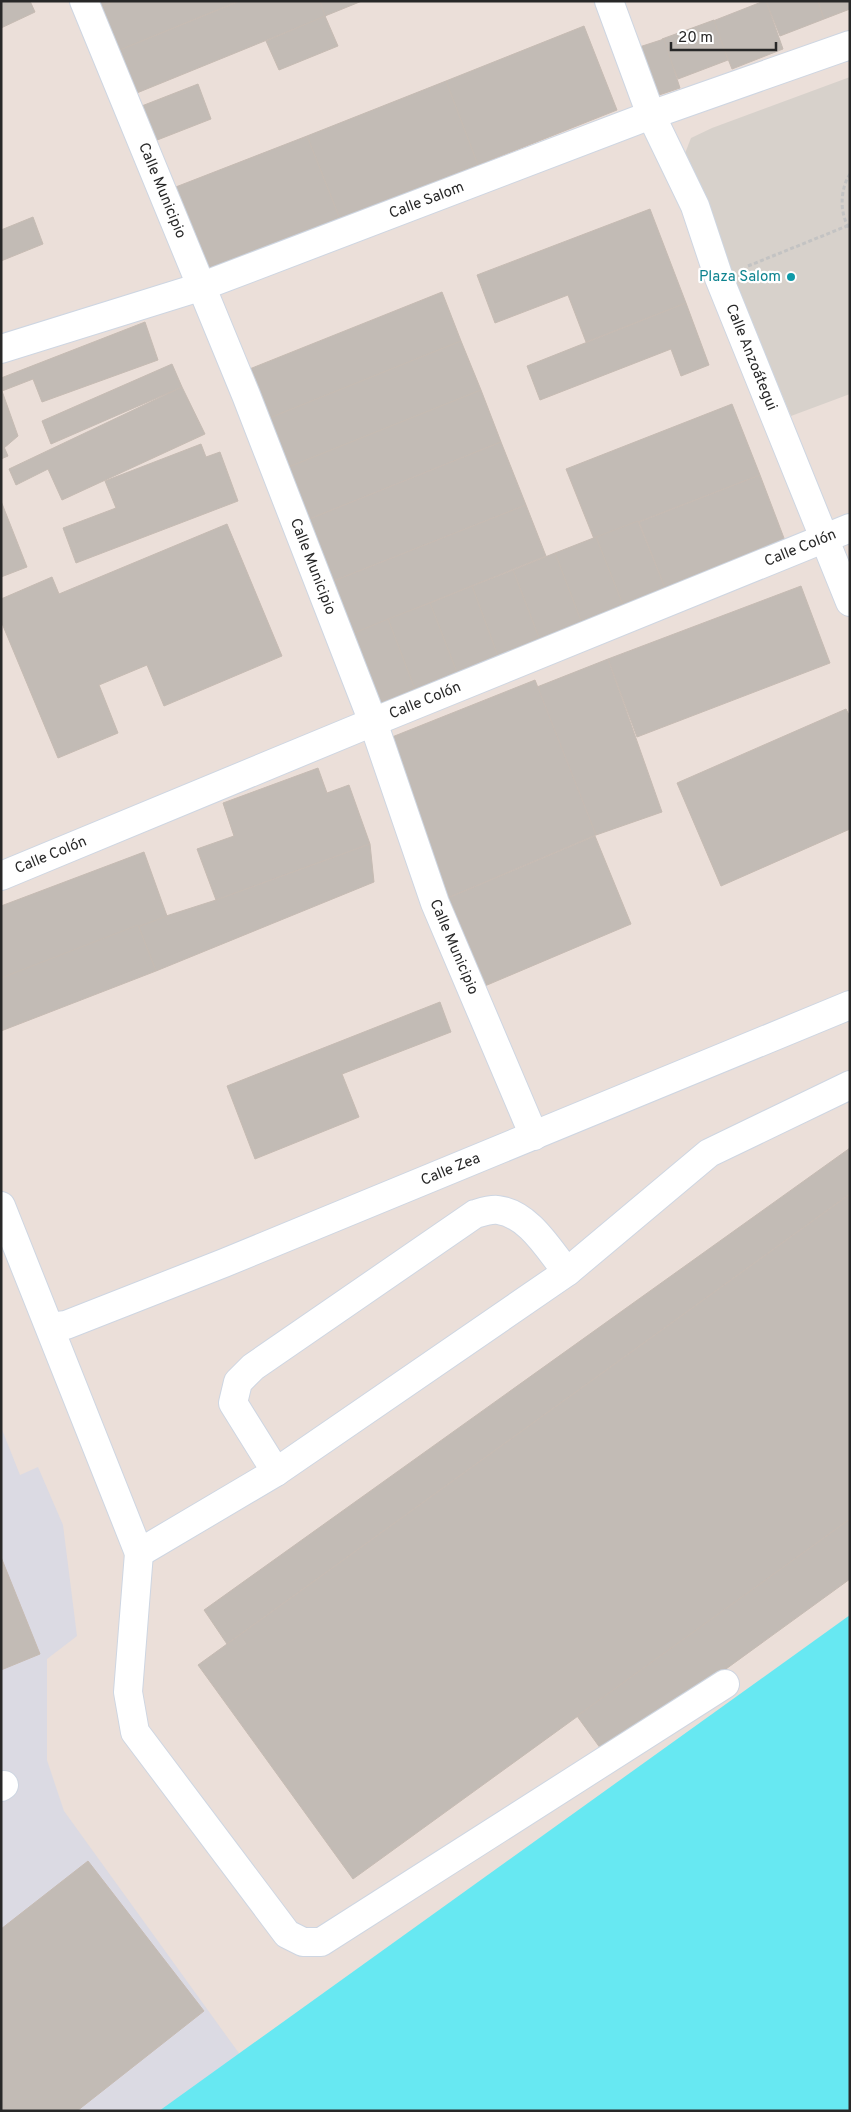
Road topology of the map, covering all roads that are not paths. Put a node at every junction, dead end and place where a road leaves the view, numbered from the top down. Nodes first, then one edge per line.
1 (84, 1) edge
2 (610, 1) edge
3 (850, 45) edge
4 (651, 115) junction
5 (200, 287) junction
6 (1, 349) edge
7 (850, 528) edge
8 (823, 538) junction
9 (850, 602) edge
10 (372, 722) junction
11 (1, 876) edge
12 (850, 1006) edge
13 (850, 1085) edge
14 (534, 1136) junction
15 (1, 1206) edge
16 (567, 1272) junction
17 (50, 1327) junction
18 (276, 1472) junction
19 (139, 1552) junction
20 (725, 1684) dead end

1 - 5 street, Calle Municipio
2 - 4 street, Calle Anzoátegui
3 - 4 street, Calle Salom
4 - 5 street, Calle Salom
4 - 8 street, Calle Anzoátegui
5 - 6 street, Calle Salom
5 - 10 street, Calle Municipio
7 - 8 street, Calle Colón
8 - 9 street, Calle Anzoátegui
8 - 10 street, Calle Colón
10 - 11 street, Calle Colón
10 - 14 street, Calle Municipio
12 - 14 street, Calle Zea
13 - 16 street
14 - 17 street, Calle Zea
15 - 17 street
16 - 18 street
16 - 18 street
17 - 19 street
18 - 19 street
19 - 20 street

